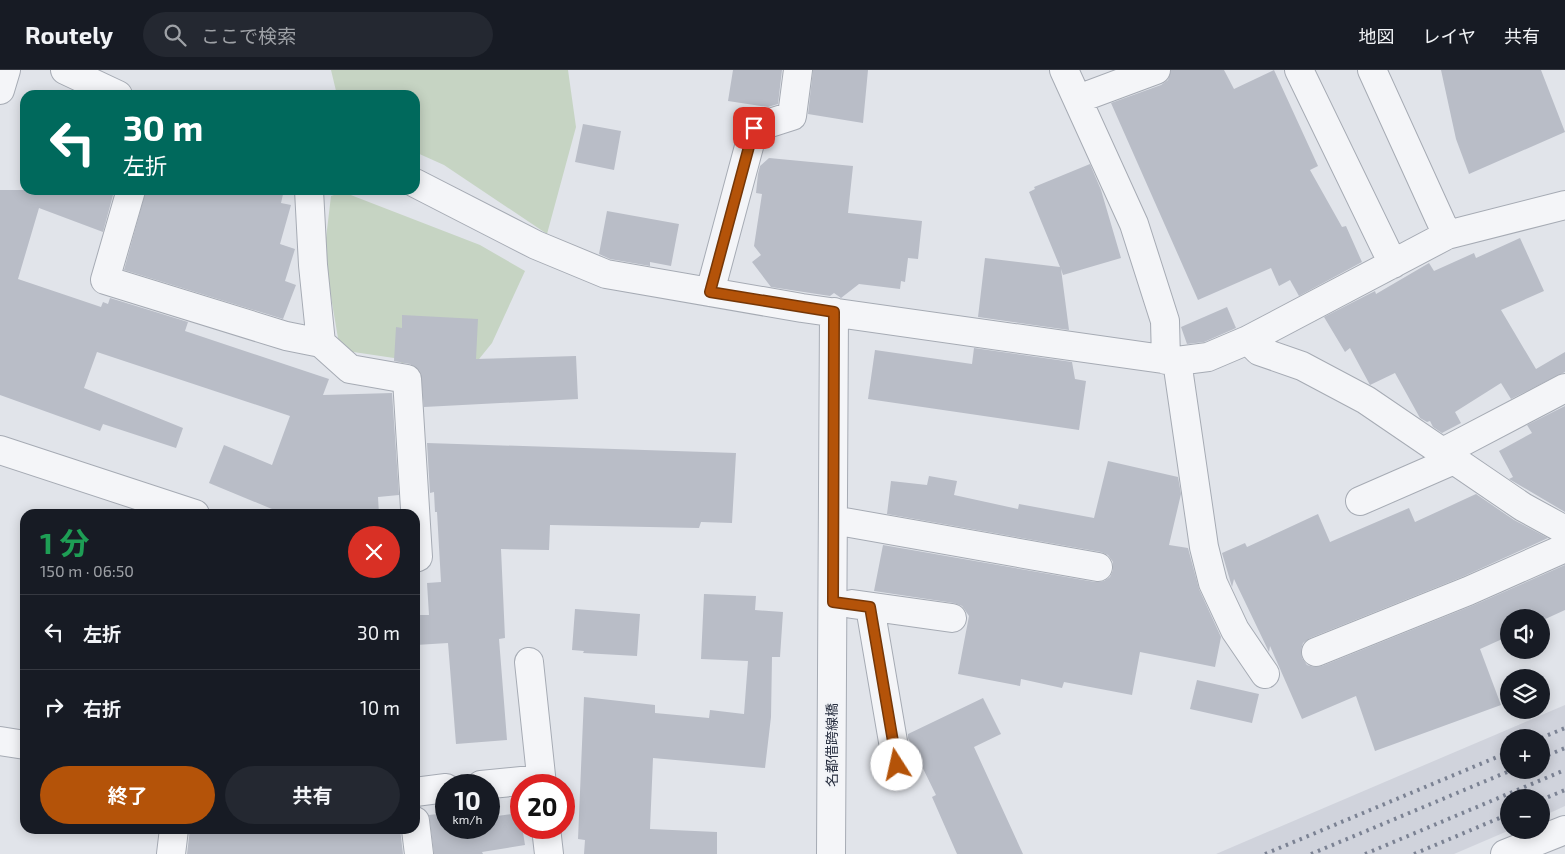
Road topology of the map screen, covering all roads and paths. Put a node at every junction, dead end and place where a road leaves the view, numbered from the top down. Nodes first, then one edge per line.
1 (6, 70) edge
2 (798, 70) edge
3 (1064, 70) edge
4 (1156, 70) edge
5 (1299, 70) edge
6 (1372, 70) edge
7 (79, 73) edge
8 (0, 90) edge
9 (109, 90) edge
10 (1078, 99) junction
11 (420, 186) edge
12 (129, 195) edge
13 (309, 195) edge
14 (1565, 204) edge
15 (1447, 235) junction
16 (1392, 264) junction
17 (710, 292) junction
18 (834, 312) junction
19 (1248, 340) junction
20 (321, 343) junction
21 (1172, 360) junction
22 (1565, 388) edge
23 (0, 450) edge
24 (1449, 456) junction
25 (1360, 501) dead end
26 (180, 509) edge
27 (415, 509) edge
28 (833, 520) junction
29 (1565, 530) edge
30 (1565, 548) edge
31 (1098, 567) dead end
32 (833, 602) junction
33 (870, 607) junction
34 (952, 618) dead end
35 (1316, 652) dead end
36 (528, 662) dead end
37 (1265, 674) dead end
38 (0, 741) edge
39 (20, 744) edge
40 (897, 765) dead end
41 (540, 774) edge
42 (435, 789) edge
43 (420, 791) edge
44 (1565, 830) edge
45 (173, 834) edge
46 (416, 834) edge
47 (547, 839) edge
48 (170, 854) edge
49 (418, 854) edge
50 (549, 854) edge
51 (831, 854) edge
52 (1505, 854) edge

1 - 8 street
2 - 17 street
3 - 10 street
4 - 10 street
5 - 16 street
6 - 15 street
7 - 9 street
10 - 21 street
11 - 17 street
12 - 20 street
13 - 20 street
14 - 15 street
15 - 16 street
16 - 19 street
17 - 18 street
18 - 21 street
18 - 28 street, 名都借跨線橋
19 - 21 street
19 - 24 street
20 - 27 street
21 - 37 street
22 - 24 street
23 - 26 street
24 - 25 street
24 - 29 street
28 - 31 street
28 - 32 street, 名都借跨線橋
30 - 35 street
32 - 33 street
32 - 51 street, 名都借跨線橋
33 - 34 street
33 - 40 street
36 - 41 street
38 - 39 street
42 - 43 street
44 - 52 street
45 - 48 street
46 - 49 street
47 - 50 street

